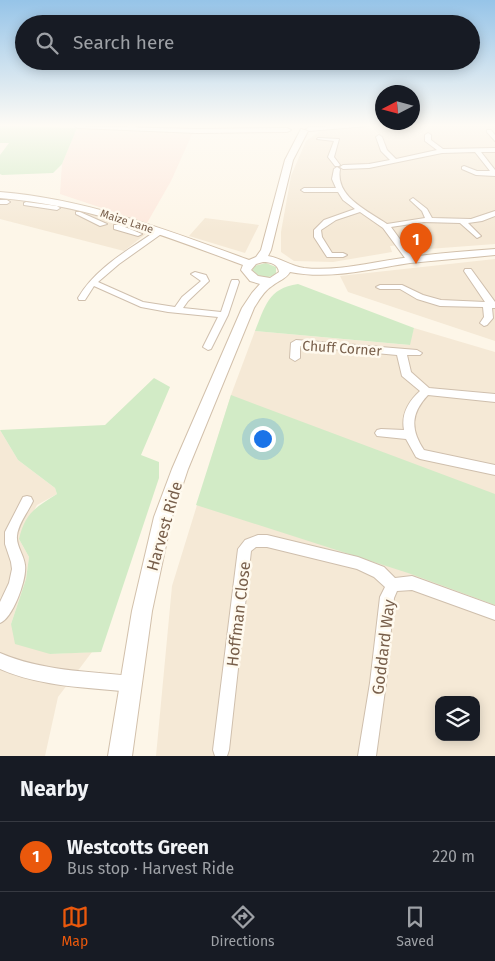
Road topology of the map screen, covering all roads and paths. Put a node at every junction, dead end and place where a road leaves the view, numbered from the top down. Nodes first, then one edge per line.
1 (289, 161) edge
2 (334, 161) edge
3 (394, 161) edge
4 (491, 165) edge
5 (339, 167) junction
6 (464, 168) dead end
7 (495, 174) edge
8 (304, 190) dead end
9 (339, 190) junction
10 (2, 200) edge
11 (413, 200) dead end
12 (43, 202) junction
13 (26, 204) dead end
14 (57, 208) dead end
15 (359, 210) junction
16 (78, 213) dead end
17 (495, 213) edge
18 (96, 215) junction
19 (430, 220) junction
20 (463, 222) junction
21 (103, 224) dead end
22 (130, 226) junction
23 (386, 226) junction
24 (117, 227) dead end
25 (160, 232) junction
26 (270, 233) junction
27 (138, 234) dead end
28 (477, 236) dead end
29 (495, 252) edge
30 (343, 255) dead end
31 (412, 260) junction
32 (255, 262) junction
33 (281, 268) junction
34 (468, 271) dead end
35 (195, 274) dead end
36 (250, 277) junction
37 (235, 282) dead end
38 (269, 282) junction
39 (93, 283) junction
40 (380, 287) dead end
41 (82, 298) dead end
42 (491, 305) edge
43 (248, 308) junction
44 (177, 310) junction
45 (224, 315) junction
46 (484, 323) dead end
47 (208, 347) dead end
48 (401, 352) junction
49 (417, 353) dead end
50 (295, 358) dead end
51 (426, 391) junction
52 (495, 398) edge
53 (381, 433) dead end
54 (410, 435) junction
55 (495, 470) edge
56 (27, 501) dead end
57 (393, 585) junction
58 (495, 613) edge
59 (0, 616) edge
60 (0, 661) edge
61 (130, 684) junction
62 (221, 750) dead end
63 (120, 756) edge
64 (367, 756) edge

1 - 26 street
2 - 5 street
3 - 5 street
4 - 7 street
5 - 9 street
6 - 7 street
8 - 9 street
9 - 15 street
10 - 12 street, Maize Lane
11 - 19 street
12 - 13 street
12 - 14 street
12 - 18 street, Maize Lane
15 - 23 street
15 - 30 street
16 - 18 street
17 - 20 street
18 - 21 street
18 - 22 street, Maize Lane
19 - 20 street
19 - 23 street
20 - 28 street
22 - 24 street
22 - 25 street, Maize Lane
22 - 27 street
23 - 31 street
25 - 32 street, Maize Lane
25 - 39 street
26 - 32 street
26 - 33 street
29 - 31 street
31 - 33 street
32 - 33 street, Maize Lane
32 - 36 street, Harvest Ride
33 - 38 street
34 - 42 street
35 - 44 street
36 - 38 street
36 - 43 street, Harvest Ride
37 - 45 street
38 - 43 street, Harvest Ride
39 - 41 street
39 - 44 street
40 - 42 street
42 - 46 street
43 - 61 street, Harvest Ride
44 - 45 street
45 - 47 street
48 - 49 street
48 - 50 street, Chuff Corner
48 - 51 street
51 - 52 street
51 - 54 street
53 - 54 street
54 - 55 street
56 - 59 street
57 - 58 street, Goddard Way
57 - 62 street, Hoffman Close
57 - 64 street, Goddard Way
60 - 61 street
61 - 63 street, Harvest Ride

